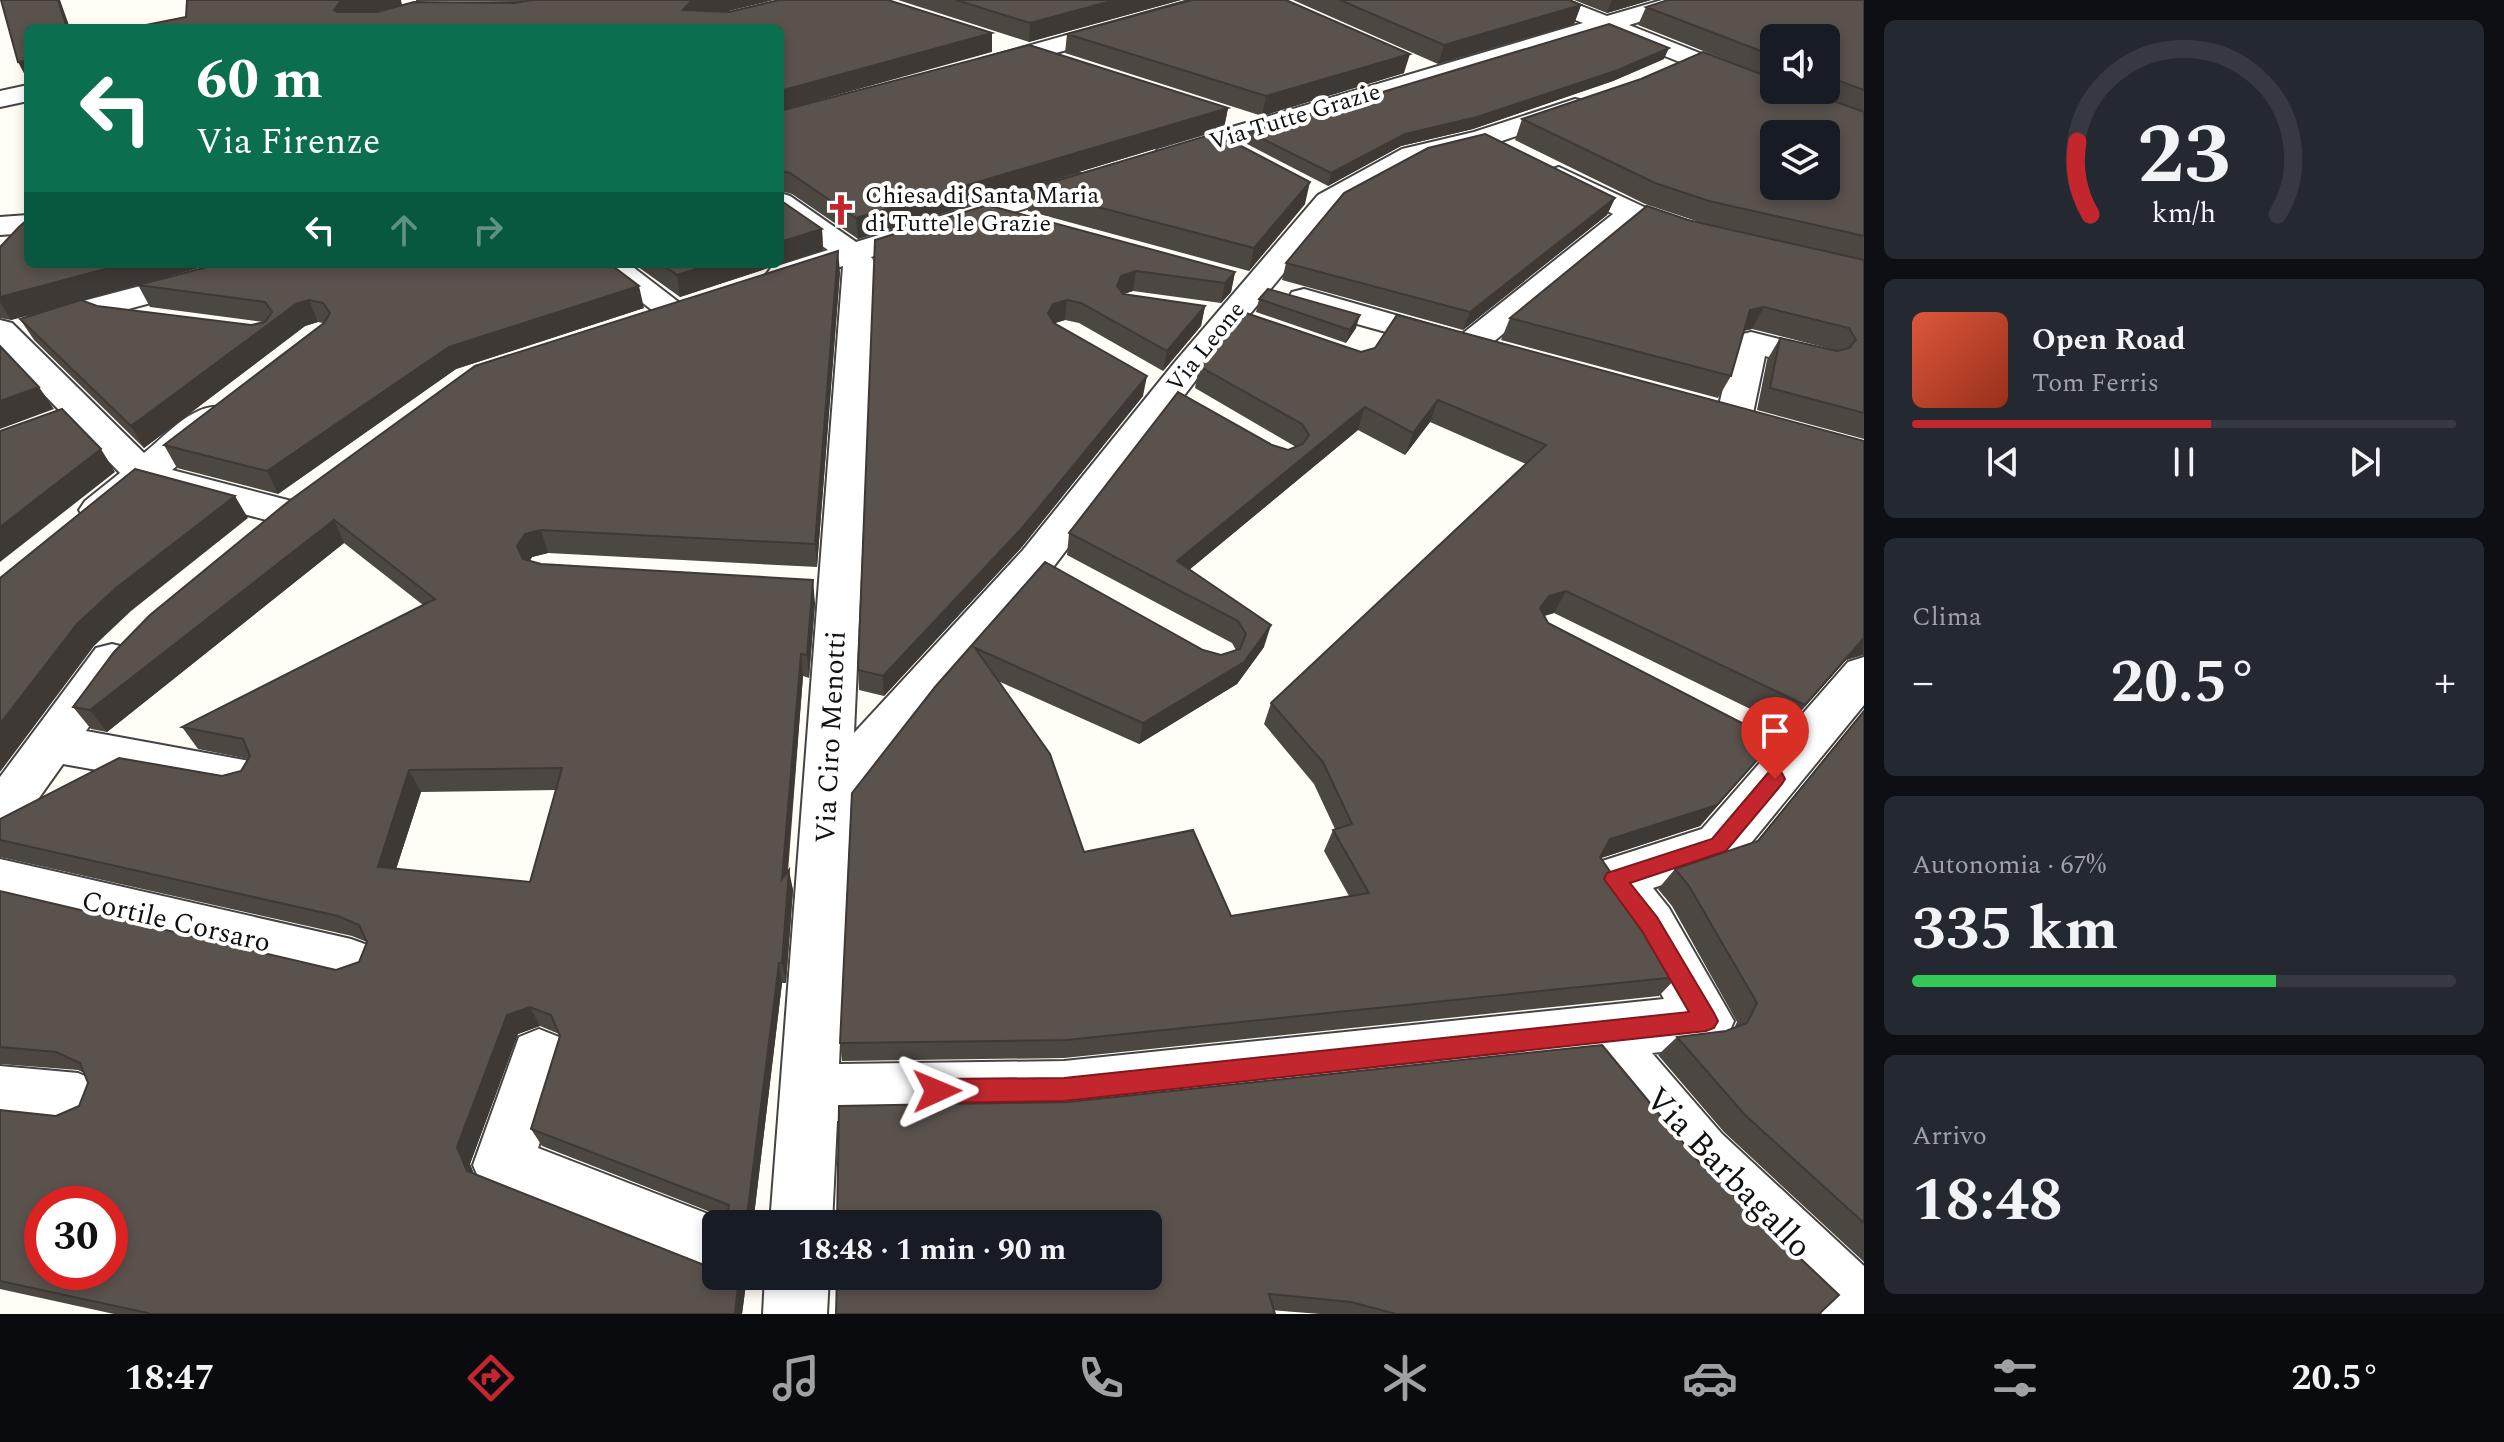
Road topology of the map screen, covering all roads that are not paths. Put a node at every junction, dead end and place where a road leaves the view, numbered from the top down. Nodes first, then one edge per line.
1 (1218, 0) edge
2 (1545, 0) edge
3 (1687, 0) edge
4 (1607, 24) junction
5 (990, 39) edge
6 (1033, 52) junction
7 (1693, 59) junction
8 (1078, 67) edge
9 (959, 73) edge
10 (1648, 79) edge
11 (1760, 86) edge
12 (24, 94) edge
13 (1608, 96) edge
14 (0, 99) edge
15 (1214, 127) junction
16 (1483, 138) junction
17 (1252, 161) edge
18 (784, 205) edge
19 (985, 211) junction
20 (1633, 213) junction
21 (24, 224) edge
22 (0, 226) edge
23 (1045, 228) edge
24 (1703, 235) edge
25 (24, 238) edge
26 (852, 253) junction
27 (0, 259) edge
28 (135, 268) edge
29 (245, 268) edge
30 (615, 268) edge
31 (758, 278) edge
32 (1241, 282) junction
33 (100, 307) junction
34 (1189, 311) edge
35 (1381, 321) junction
36 (1244, 322) junction
37 (171, 323) edge
38 (629, 325) edge
39 (14, 330) edge
40 (1469, 345) junction
41 (1361, 351) edge
42 (1513, 357) edge
43 (1822, 360) edge
44 (236, 397) edge
45 (1734, 418) edge
46 (144, 475) junction
47 (72, 531) edge
48 (251, 540) edge
49 (1037, 560) junction
50 (1078, 582) edge
51 (130, 642) edge
52 (1864, 674) edge
53 (52, 743) junction
54 (238, 776) edge
55 (828, 794) junction
56 (0, 815) edge
57 (0, 881) edge
58 (351, 963) edge
59 (1598, 1032) junction
60 (539, 1056) dead end
61 (810, 1093) junction
62 (0, 1094) edge
63 (78, 1102) edge
64 (800, 1210) edge
65 (702, 1243) edge
66 (1864, 1310) edge

1 - 6 street
2 - 4 street
3 - 4 street, Via Tutte Grazie
4 - 7 street
4 - 15 street, Via Tutte Grazie
5 - 6 street
6 - 8 street
6 - 9 street
7 - 10 street
7 - 11 street
12 - 14 street
13 - 16 street, Via Leone
15 - 17 street
15 - 19 street, Via Tutte Grazie
16 - 20 street
16 - 32 street, Via Leone
18 - 26 street
19 - 23 street
19 - 26 street, Via Tutte Grazie
20 - 24 street
20 - 40 street
21 - 22 street
25 - 27 street
26 - 31 street, Via Tutte Grazie
26 - 55 street, Via Ciro Menotti
28 - 39 street
29 - 33 street
30 - 38 street
32 - 35 street
32 - 36 street, Via Leone
33 - 37 street
33 - 39 street
34 - 36 street
35 - 40 street
35 - 41 street
36 - 49 street, Via Leone
39 - 46 street
40 - 42 street
43 - 45 street
44 - 46 street
46 - 47 street
46 - 48 street
49 - 50 street
49 - 55 street, Via Leone
51 - 53 street
52 - 59 street
53 - 54 street
53 - 56 street
55 - 61 street, Via Ciro Menotti
57 - 58 street, Cortile Corsaro
59 - 61 street
59 - 66 street, Via Barbagallo
60 - 65 street
61 - 64 street, Via Ciro Menotti
62 - 63 street

